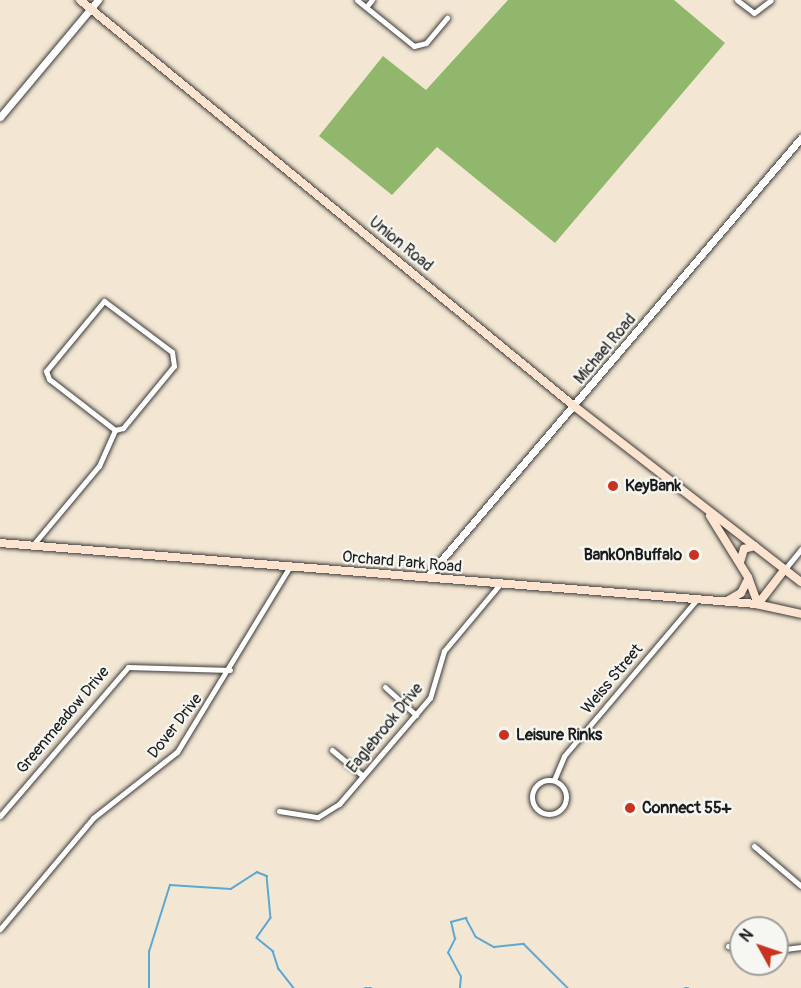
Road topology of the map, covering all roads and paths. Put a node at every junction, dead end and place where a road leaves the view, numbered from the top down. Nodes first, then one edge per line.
1 (80, 0) edge
2 (98, 0) edge
3 (357, 0) edge
4 (372, 0) edge
5 (737, 0) edge
6 (771, 0) edge
7 (366, 7) junction
8 (91, 8) junction
9 (447, 18) dead end
10 (0, 117) edge
11 (801, 138) edge
12 (574, 406) junction
13 (115, 430) junction
14 (705, 509) junction
15 (0, 543) edge
16 (32, 546) junction
17 (755, 546) junction
18 (801, 549) edge
19 (740, 562) junction
20 (290, 566) junction
21 (784, 569) junction
22 (427, 577) junction
23 (748, 577) junction
24 (776, 582) junction
25 (801, 582) edge
26 (500, 584) junction
27 (697, 599) junction
28 (725, 601) junction
29 (758, 604) junction
30 (801, 614) edge
31 (230, 670) junction
32 (385, 687) dead end
33 (416, 715) junction
34 (332, 750) dead end
35 (363, 776) junction
36 (554, 780) junction
37 (279, 811) dead end
38 (0, 816) edge
39 (754, 846) dead end
40 (801, 886) edge
41 (0, 929) edge

1 - 8 main road, Union Road
2 - 8 street
3 - 7 street
4 - 7 street
5 - 6 street
7 - 9 street
8 - 10 street
8 - 12 main road, Union Road
11 - 12 street, Michael Road
12 - 14 main road, Union Road
12 - 22 street, Michael Road
13 - 13 street
13 - 16 street
14 - 17 main road, Union Road
14 - 19 main road, Union Road
15 - 16 main road, Orchard Park Road
16 - 20 main road, Orchard Park Road
17 - 19 main road
17 - 21 main road, Union Road
18 - 21 street
19 - 23 main road, Union Road
20 - 22 main road, Orchard Park Road
20 - 31 street, Dover Drive
21 - 24 main road
21 - 25 main road, Union Road
22 - 26 main road, Orchard Park Road
23 - 24 main road
23 - 28 main road
23 - 29 main road, Union Road
24 - 29 main road
26 - 27 main road, Orchard Park Road
26 - 33 street, Eaglebrook Drive
27 - 28 main road, Orchard Park Road
27 - 36 street, Weiss Street
28 - 29 main road, Orchard Park Road
29 - 30 main road, Orchard Park Road
31 - 38 street, Greenmeadow Drive
31 - 41 street, Dover Drive
32 - 33 street
33 - 35 street, Eaglebrook Drive
34 - 35 street
35 - 37 street, Eaglebrook Drive
36 - 36 street, Weiss Street
39 - 40 street

